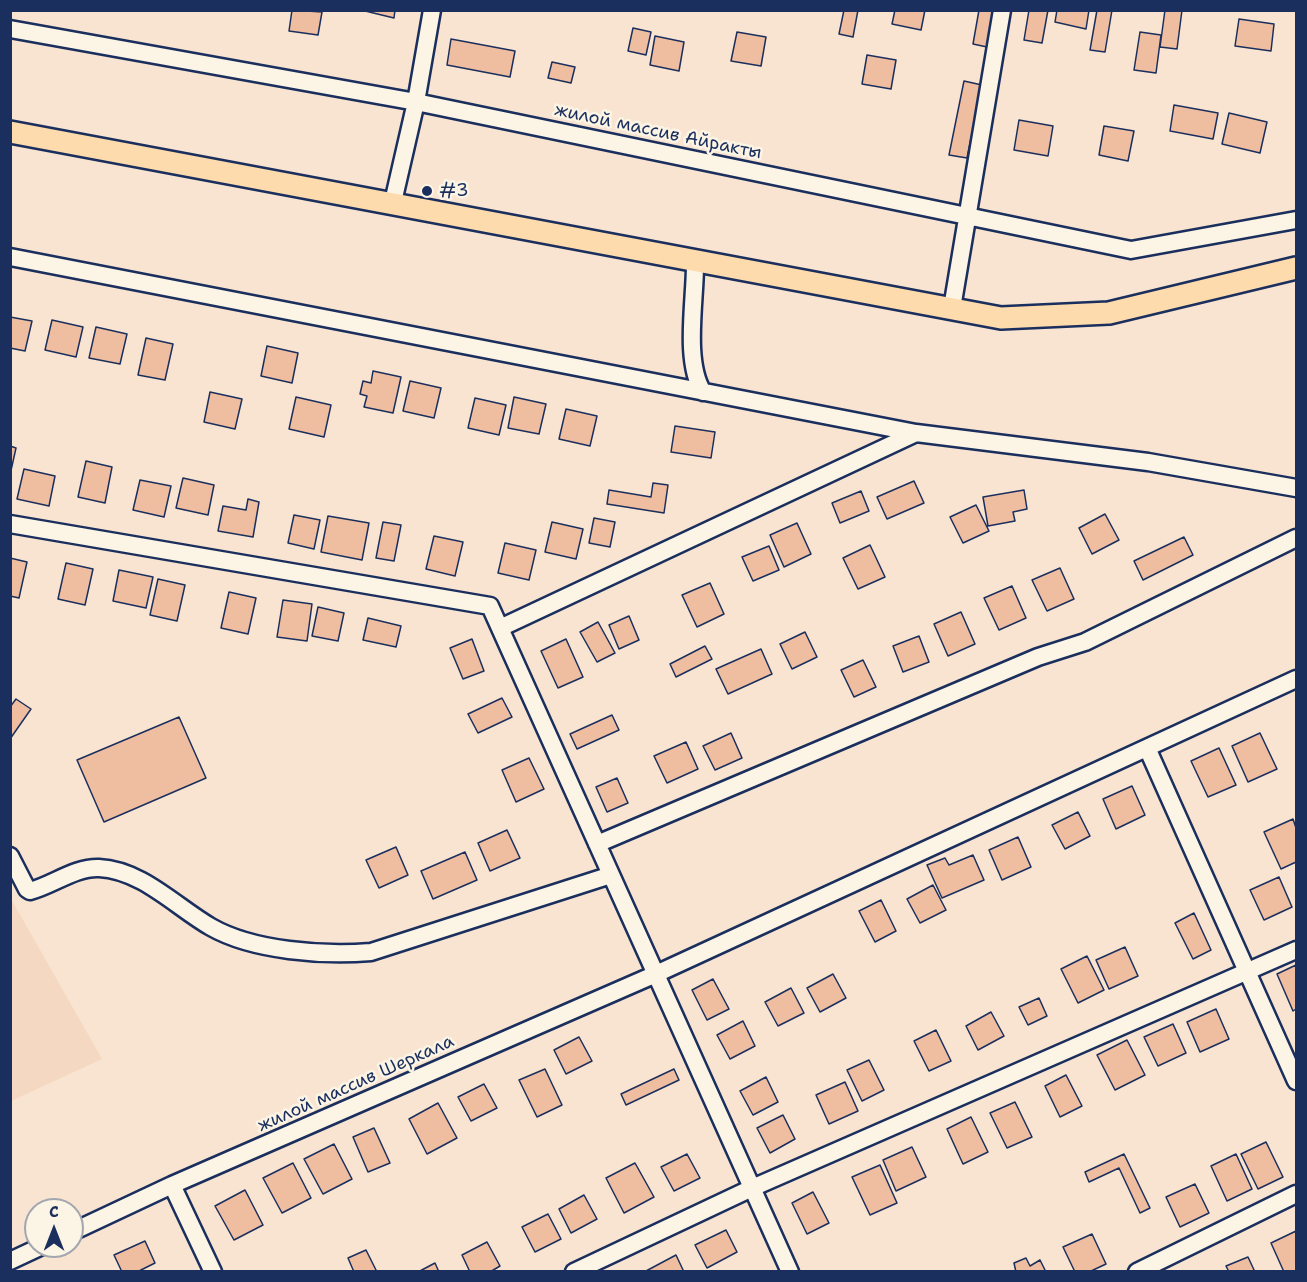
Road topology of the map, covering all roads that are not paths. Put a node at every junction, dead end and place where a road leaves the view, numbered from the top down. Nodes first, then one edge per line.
1 (432, 10) edge
2 (1002, 10) edge
3 (10, 29) edge
4 (416, 102) junction
5 (10, 132) edge
6 (393, 202) junction
7 (968, 217) junction
8 (1296, 220) edge
9 (10, 256) edge
10 (696, 260) junction
11 (1296, 268) edge
12 (952, 309) junction
13 (703, 392) junction
14 (916, 433) junction
15 (1296, 488) edge
16 (10, 524) edge
17 (1296, 538) edge
18 (500, 628) junction
19 (1296, 679) edge
20 (1148, 750) junction
21 (597, 844) junction
22 (10, 856) edge
23 (611, 875) junction
24 (1296, 950) edge
25 (1250, 972) junction
26 (656, 974) junction
27 (1296, 1081) edge
28 (172, 1185) junction
29 (752, 1188) junction
30 (1296, 1194) edge
31 (84, 1226) edge
32 (24, 1254) edge
33 (10, 1261) edge
34 (213, 1272) edge
35 (574, 1272) edge
36 (790, 1272) edge
37 (1137, 1272) edge

1 - 4 street
2 - 7 street
3 - 4 street, жилой массив Айракты
4 - 6 street
4 - 7 street, жилой массив Айракты
5 - 6 main road
6 - 10 main road
7 - 8 street, жилой массив Айракты
7 - 12 street
9 - 13 street
10 - 12 main road
10 - 13 street
11 - 12 main road
13 - 14 street
14 - 15 street
14 - 18 street
16 - 18 street
17 - 21 street
18 - 21 street
19 - 20 street, жилой массив Шеркала
20 - 25 street
20 - 26 street, жилой массив Шеркала
21 - 23 street
22 - 23 street
23 - 26 street
24 - 25 street
25 - 27 street
25 - 29 street
26 - 28 street, жилой массив Шеркала
26 - 29 street
28 - 31 street, жилой массив Шеркала
28 - 34 street
29 - 35 street
29 - 36 street
30 - 37 street
32 - 33 street

